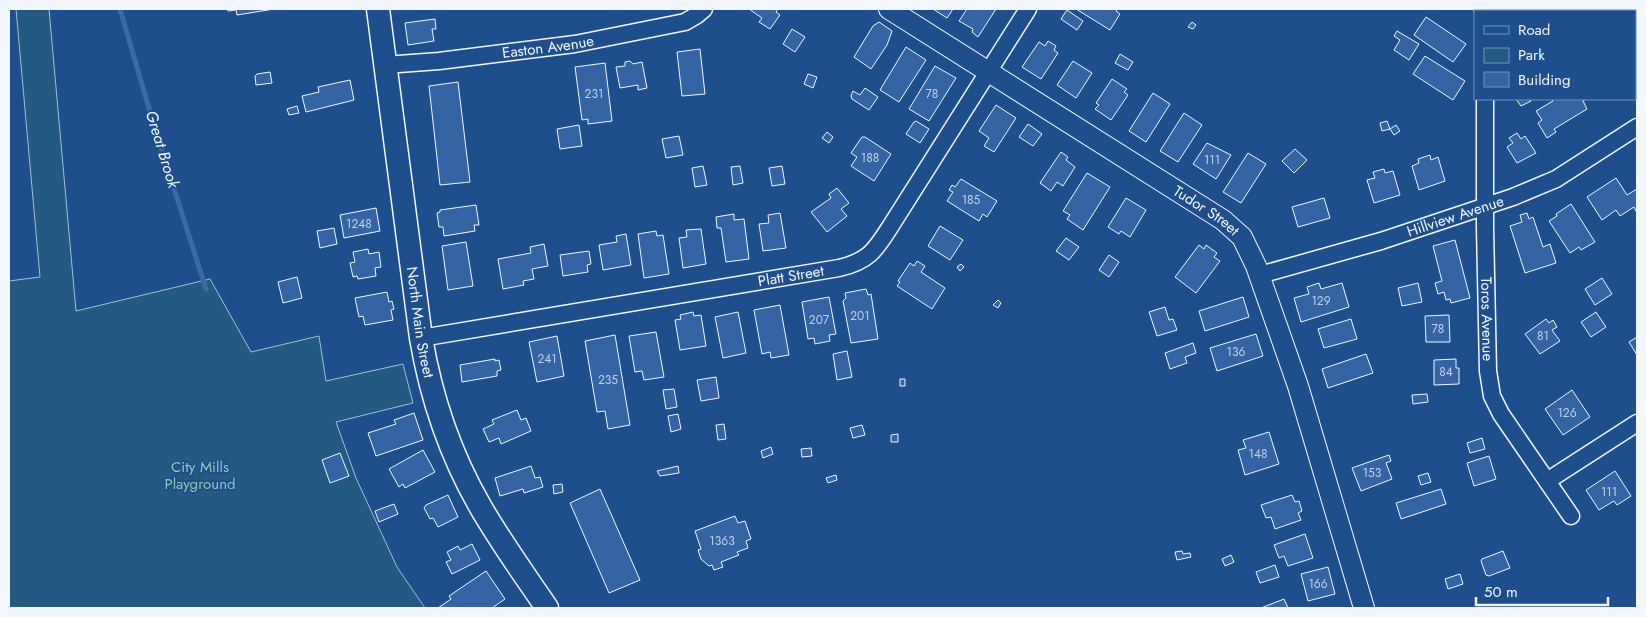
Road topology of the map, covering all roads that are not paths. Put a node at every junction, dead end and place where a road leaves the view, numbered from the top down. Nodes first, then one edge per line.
1 (378, 9) edge
2 (704, 9) edge
3 (889, 9) edge
4 (1028, 9) edge
5 (385, 65) junction
6 (988, 72) junction
7 (1485, 100) edge
8 (1637, 127) edge
9 (1485, 207) junction
10 (1260, 275) junction
11 (420, 338) junction
12 (1637, 423) edge
13 (1547, 481) junction
14 (1571, 516) dead end
15 (547, 608) edge
16 (1364, 608) edge

1 - 5 main road, North Main Street
2 - 5 street, Easton Avenue
3 - 6 street, Tudor Street
4 - 6 street, Platt Street
5 - 11 main road, North Main Street
6 - 10 street, Tudor Street
6 - 11 street, Platt Street
7 - 9 street, Toros Avenue
8 - 9 street, Hillview Avenue
9 - 10 street, Hillview Avenue
9 - 13 street, Toros Avenue
10 - 16 street, Tudor Street
11 - 15 main road, North Main Street
12 - 13 street
13 - 14 street, Toros Avenue

